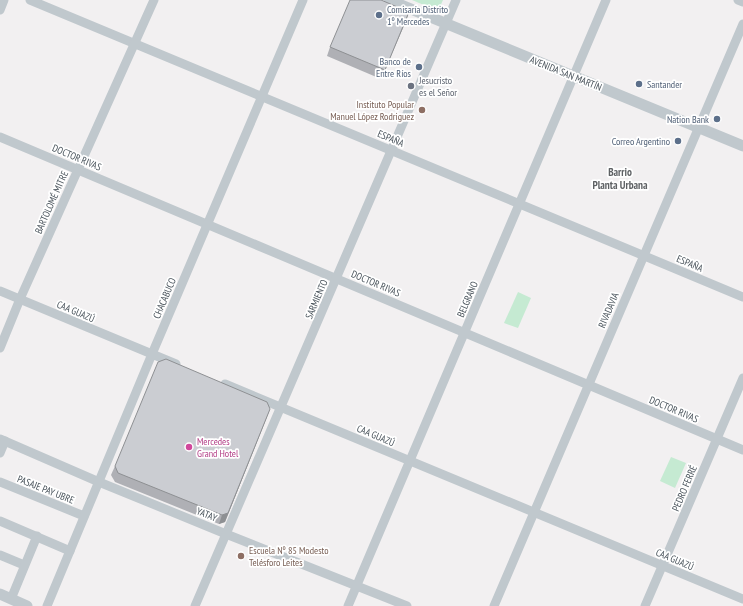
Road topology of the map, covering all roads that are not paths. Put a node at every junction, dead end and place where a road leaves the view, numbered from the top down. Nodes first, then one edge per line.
1 (4, 0) edge
2 (30, 0) edge
3 (154, 0) edge
4 (303, 0) edge
5 (389, 0) edge
6 (456, 0) edge
7 (606, 0) edge
8 (738, 0) edge
9 (743, 2) edge
10 (0, 10) edge
11 (446, 23) junction
12 (743, 24) edge
13 (134, 43) junction
14 (574, 76) junction
15 (262, 96) junction
16 (698, 127) junction
17 (0, 137) edge
18 (743, 146) edge
19 (391, 150) junction
20 (78, 170) junction
21 (519, 204) junction
22 (207, 224) junction
23 (643, 255) junction
24 (336, 278) junction
25 (0, 291) edge
26 (743, 297) edge
27 (20, 299) junction
28 (465, 332) junction
29 (0, 348) edge
30 (152, 354) junction
31 (188, 369) edge
32 (743, 378) edge
33 (216, 381) edge
34 (588, 384) junction
35 (281, 408) junction
36 (717, 439) junction
37 (2, 440) edge
38 (743, 450) edge
39 (0, 453) edge
40 (410, 461) junction
41 (0, 482) edge
42 (100, 482) junction
43 (534, 512) junction
44 (84, 516) junction
45 (0, 521) edge
46 (226, 534) junction
47 (36, 536) junction
48 (70, 551) junction
49 (0, 555) edge
50 (24, 565) junction
51 (662, 566) junction
52 (357, 585) junction
53 (0, 594) edge
54 (11, 599) junction
55 (743, 599) edge
56 (28, 606) edge
57 (47, 606) edge
58 (194, 606) edge
59 (348, 606) edge
60 (407, 606) edge
61 (494, 606) edge
62 (645, 606) edge

1 - 10 street
2 - 13 street, ESPAÑA
3 - 13 street, BARTOLOMÉ MITRE
4 - 15 street, CHACABUCO
5 - 11 street, AVENIDA SAN MARTÍN
6 - 11 street, SARMIENTO
7 - 14 street, BELGRANO
8 - 9 street
11 - 14 street, AVENIDA SAN MARTÍN
11 - 19 street, SARMIENTO
12 - 16 street, RIVADAVIA
13 - 15 street, ESPAÑA
13 - 20 street, BARTOLOMÉ MITRE
14 - 16 street, AVENIDA SAN MARTÍN
14 - 21 street, BELGRANO
15 - 19 street, ESPAÑA
15 - 22 street, CHACABUCO
16 - 18 street, AVENIDA SAN MARTÍN
16 - 23 street, RIVADAVIA
17 - 20 street, DOCTOR RIVAS
19 - 21 street, ESPAÑA
19 - 24 street, SARMIENTO
20 - 22 street, DOCTOR RIVAS
20 - 27 street, BARTOLOMÉ MITRE
21 - 23 street, ESPAÑA
21 - 28 street, BELGRANO
22 - 24 street, DOCTOR RIVAS
22 - 30 street, CHACABUCO
23 - 26 street, ESPAÑA
23 - 34 street, RIVADAVIA
24 - 28 street, DOCTOR RIVAS
24 - 35 street, SARMIENTO
25 - 27 street, CAA GUAZÚ
27 - 29 street, BARTOLOMÉ MITRE
27 - 30 street, CAA GUAZÚ
28 - 34 street, DOCTOR RIVAS
28 - 40 street, BELGRANO
30 - 31 street, CAA GUAZÚ
30 - 42 street, CHACABUCO
32 - 36 street, PEDRO FERRÉ
33 - 35 street, CAA GUAZÚ
34 - 36 street, DOCTOR RIVAS
34 - 43 street, RIVADAVIA
35 - 40 street, CAA GUAZÚ
35 - 46 street, SARMIENTO
36 - 38 street, DOCTOR RIVAS
36 - 51 street, PEDRO FERRÉ
37 - 39 street
37 - 42 street, YATAY
40 - 43 street, CAA GUAZÚ
40 - 52 street, BELGRANO
41 - 44 street, PASAJE PAY UBRE
42 - 44 street, CHACABUCO
42 - 46 street, YATAY
43 - 51 street, CAA GUAZÚ
43 - 61 street, RIVADAVIA
44 - 48 street, CHACABUCO
45 - 47 street
46 - 52 street, YATAY
46 - 58 street, SARMIENTO
47 - 48 street
47 - 50 street
48 - 57 street, CHACABUCO
49 - 50 street
50 - 54 street
51 - 55 street, CAA GUAZÚ
51 - 62 street, PEDRO FERRÉ
52 - 59 street, BELGRANO
52 - 60 street, YATAY
53 - 54 street
54 - 56 street

